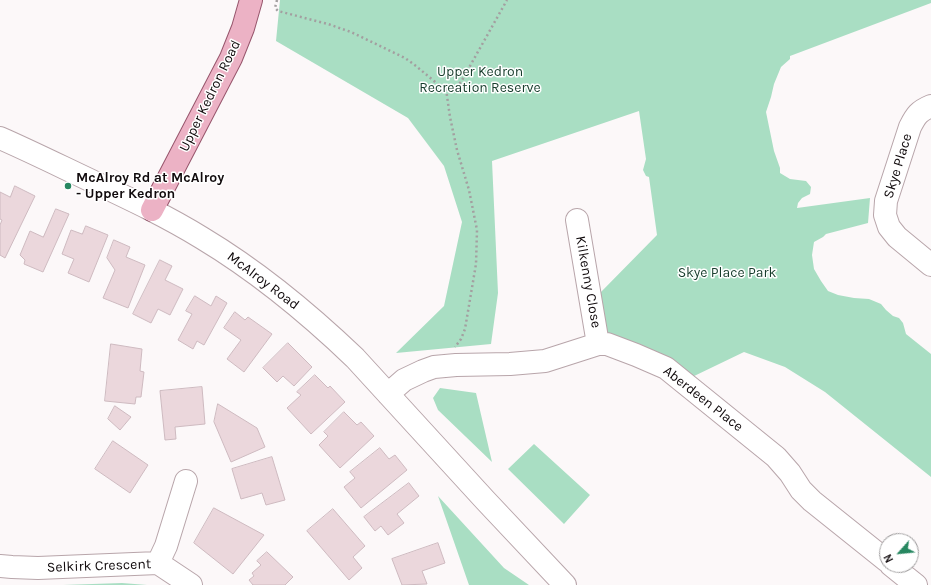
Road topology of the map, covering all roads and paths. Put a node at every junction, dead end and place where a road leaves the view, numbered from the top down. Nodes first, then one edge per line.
1 (251, 0) edge
2 (277, 0) edge
3 (507, 0) edge
4 (446, 90) junction
5 (931, 106) edge
6 (0, 138) edge
7 (152, 210) junction
8 (577, 220) dead end
9 (931, 265) edge
10 (598, 344) junction
11 (452, 349) dead end
12 (388, 394) junction
13 (186, 481) dead end
14 (879, 555) edge
15 (158, 563) junction
16 (0, 566) edge
17 (902, 573) edge
18 (191, 585) edge
19 (565, 585) edge
20 (916, 585) edge

1 - 7 main road, Upper Kedron Road
2 - 4 path
3 - 4 path
4 - 11 path
5 - 9 street, Skye Place
6 - 7 street, McAlroy Road
7 - 12 street, McAlroy Road
8 - 10 street, Kilkenny Close
10 - 12 street, Aberdeen Place
10 - 14 street, Aberdeen Place
12 - 19 street, McAlroy Road
13 - 15 street
15 - 16 street, Selkirk Crescent
15 - 18 street, Selkirk Crescent
17 - 20 street

